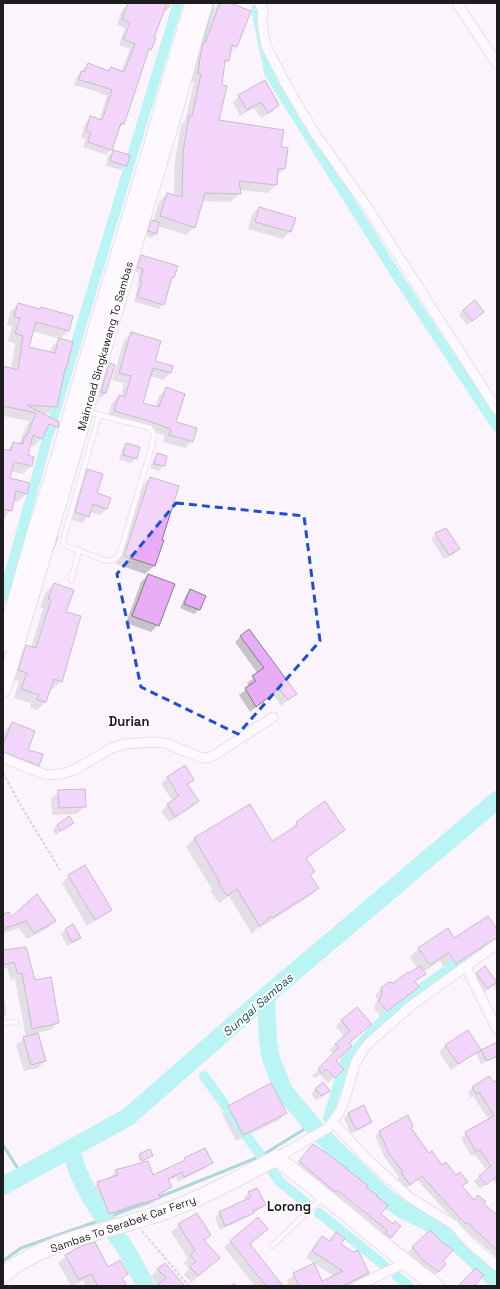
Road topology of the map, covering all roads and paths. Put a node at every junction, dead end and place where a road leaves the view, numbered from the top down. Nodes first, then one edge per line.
1 (194, 3) edge
2 (205, 3) edge
3 (259, 3) edge
4 (457, 3) edge
5 (497, 64) edge
6 (497, 410) edge
7 (92, 413) junction
8 (64, 510) junction
9 (41, 538) junction
10 (79, 550) junction
11 (71, 581) dead end
12 (3, 644) edge
13 (3, 689) edge
14 (273, 717) dead end
15 (3, 758) edge
16 (3, 773) edge
17 (60, 870) dead end
18 (497, 944) edge
19 (466, 967) junction
20 (16, 1022) dead end
21 (3, 1023) edge
22 (497, 1029) edge
23 (331, 1125) junction
24 (276, 1158) junction
25 (325, 1196) junction
26 (136, 1221) junction
27 (272, 1246) dead end
28 (405, 1263) junction
29 (497, 1266) edge
30 (3, 1275) edge
31 (189, 1286) edge
32 (357, 1286) edge
33 (436, 1286) edge

1 - 9 highway, Mainroad Singkawang To Sambas
2 - 7 highway, Mainroad Singkawang To Sambas
3 - 6 street
4 - 5 street
7 - 8 highway, Mainroad Singkawang To Sambas
7 - 10 lane
8 - 9 highway, Mainroad Singkawang To Sambas
8 - 10 lane
9 - 12 highway, Mainroad Singkawang To Sambas
9 - 13 highway, Mainroad Singkawang To Sambas
10 - 11 lane
14 - 15 street
16 - 17 path
18 - 19 street
19 - 22 street
19 - 23 street
20 - 21 lane
23 - 24 street
23 - 29 street
24 - 25 highway
24 - 26 highway, Sambas To Serabek Car Ferry
25 - 27 lane
25 - 28 highway
26 - 30 highway, Sambas To Serabek Car Ferry
26 - 31 path
28 - 32 street
28 - 33 highway

